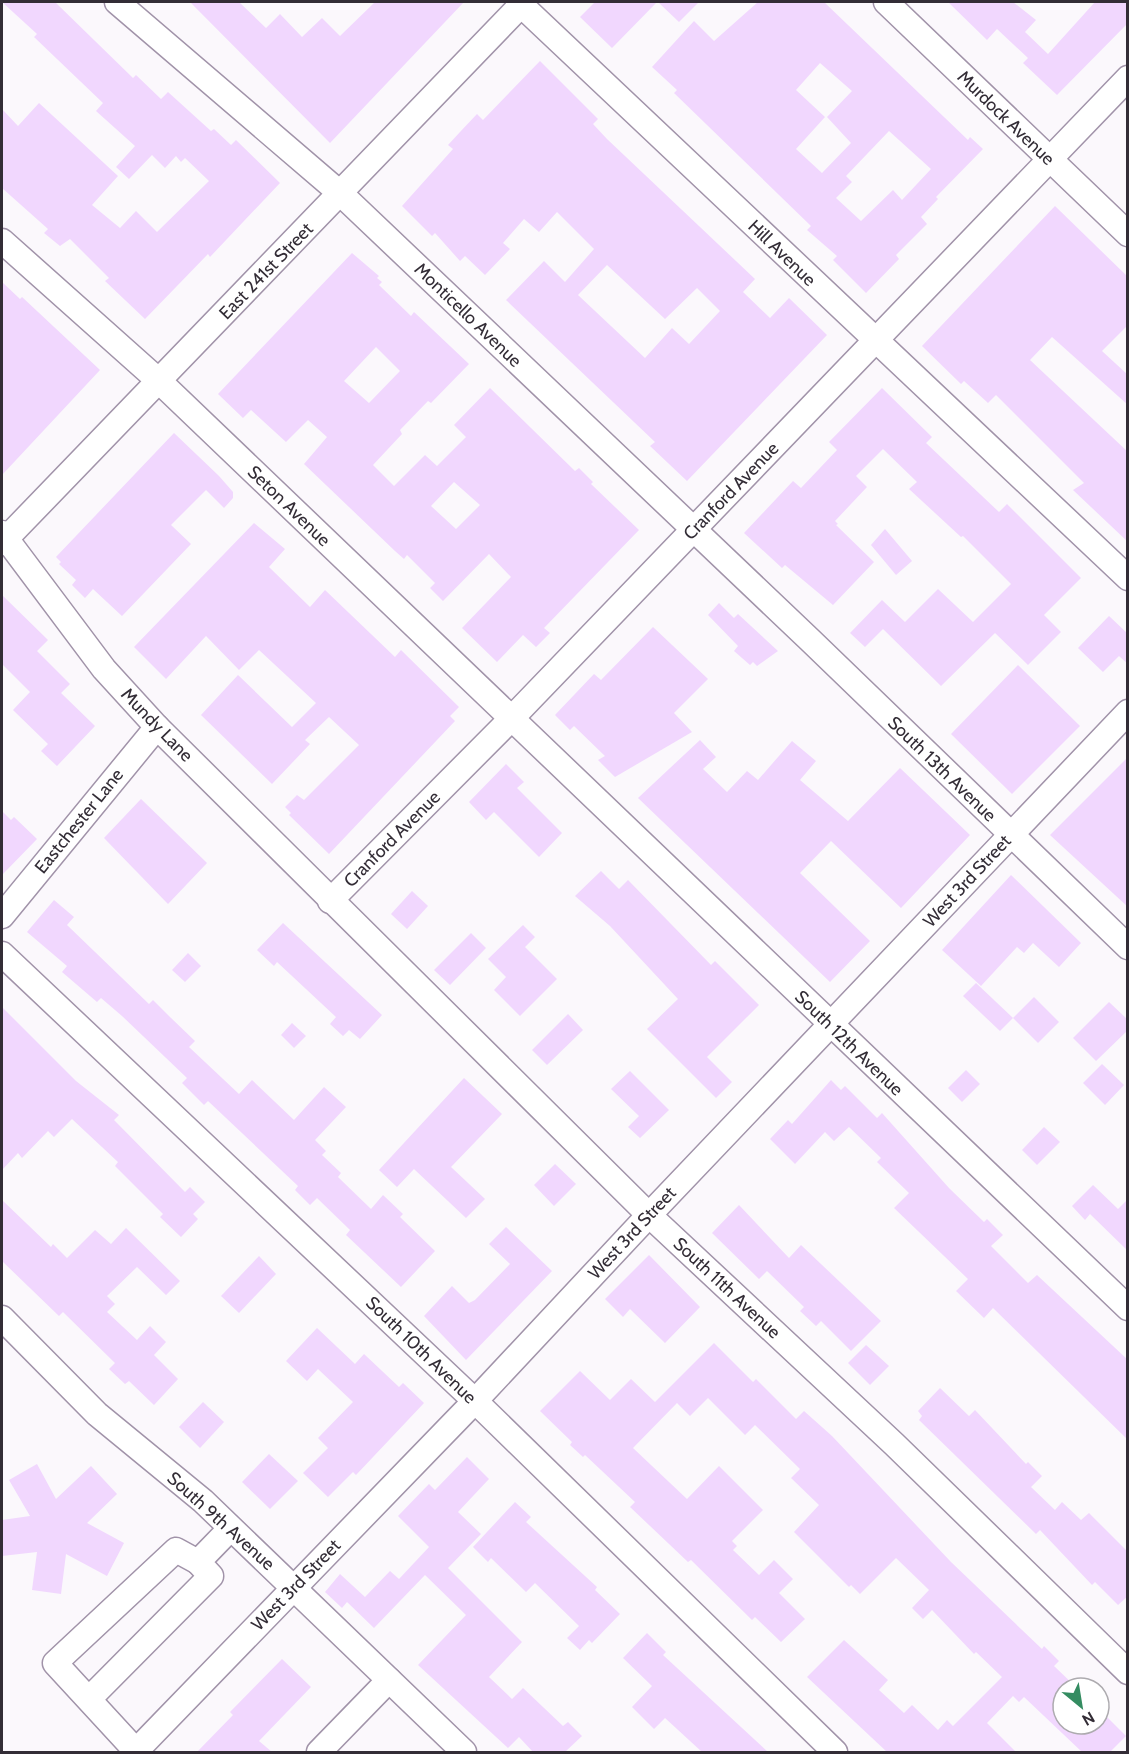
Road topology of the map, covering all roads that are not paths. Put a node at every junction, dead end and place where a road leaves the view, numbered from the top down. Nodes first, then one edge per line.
1 (117, 2) edge
2 (521, 2) edge
3 (886, 2) edge
4 (1128, 78) edge
5 (1049, 159) junction
6 (340, 193) junction
7 (1128, 234) edge
8 (2, 241) edge
9 (875, 341) junction
10 (159, 381) junction
11 (694, 530) junction
12 (3, 538) edge
13 (1128, 578) edge
14 (810, 640) joint
15 (1128, 712) edge
16 (512, 718) junction
17 (157, 727) junction
18 (572, 777) joint
19 (1010, 836) junction
20 (330, 901) junction
21 (2, 916) edge
22 (1128, 947) edge
23 (2, 954) edge
24 (831, 1026) junction
25 (649, 1215) junction
26 (1128, 1308) edge
27 (2, 1318) edge
28 (475, 1401) junction
29 (230, 1528) junction
30 (198, 1562) junction
31 (293, 1587) junction
32 (1128, 1672) edge
33 (389, 1680) junction
34 (89, 1699) junction
35 (135, 1751) edge
36 (319, 1752) edge
37 (464, 1752) edge
38 (835, 1752) edge

1 - 6 street, Monticello Avenue
2 - 6 street, East 241st Street
2 - 9 street, Hill Avenue
3 - 5 street, Murdock Avenue
4 - 5 street, Cranford Avenue
5 - 7 street, Murdock Avenue
5 - 9 street, Cranford Avenue
6 - 10 street, East 241st Street
6 - 11 street, Monticello Avenue
8 - 10 street, Seton Avenue
9 - 11 street, Cranford Avenue
9 - 13 street, Hill Avenue
10 - 12 street, East 241st Street
10 - 16 street, Seton Avenue
11 - 14 street, Monticello Avenue
11 - 16 street, Cranford Avenue
12 - 17 street, Mundy Lane
14 - 19 street, South 13th Avenue
15 - 19 street, West 3rd Street
16 - 18 street, Seton Avenue
16 - 20 street, Cranford Avenue
17 - 20 street, Mundy Lane
17 - 21 street, Eastchester Lane
18 - 24 street, South 12th Avenue
19 - 22 street, South 13th Avenue
19 - 24 street, West 3rd Street
20 - 25 street, South 11th Avenue
23 - 28 street, South 10th Avenue
24 - 25 street, West 3rd Street
24 - 26 street, South 12th Avenue
25 - 28 street, West 3rd Street
25 - 32 street, South 11th Avenue
27 - 29 street, South 9th Avenue
28 - 31 street, West 3rd Street
28 - 38 street, South 10th Avenue
29 - 30 street
29 - 31 street, South 9th Avenue
30 - 34 street
30 - 34 street
31 - 33 street, South 9th Avenue
31 - 35 street, West 3rd Street
33 - 36 street
33 - 37 street, South 9th Avenue
34 - 35 street

